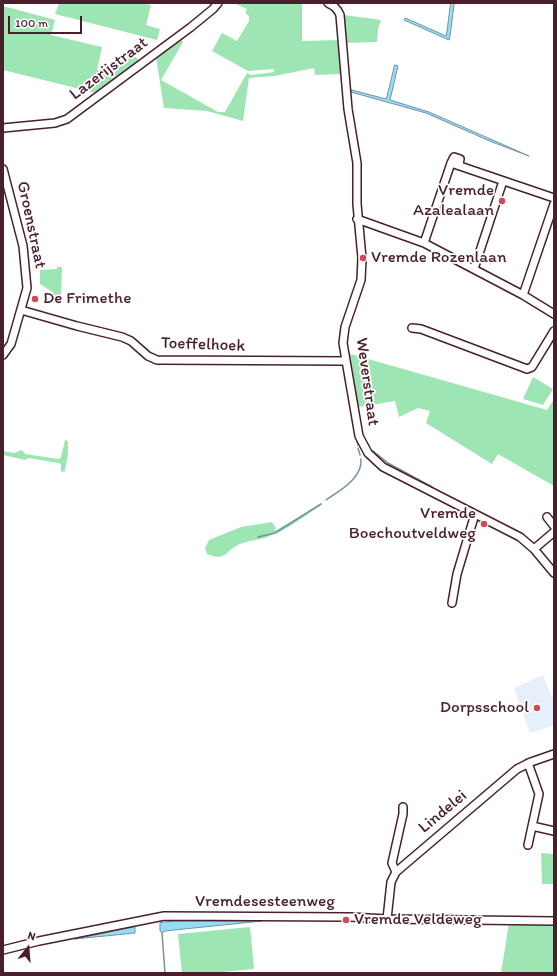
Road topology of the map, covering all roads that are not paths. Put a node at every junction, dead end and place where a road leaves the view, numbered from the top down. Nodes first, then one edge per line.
1 (218, 3) edge
2 (328, 3) edge
3 (3, 128) edge
4 (3, 169) edge
5 (503, 181) junction
6 (554, 198) edge
7 (554, 204) edge
8 (357, 219) junction
9 (424, 243) junction
10 (474, 269) junction
11 (523, 295) junction
12 (22, 310) junction
13 (554, 314) edge
14 (412, 328) dead end
15 (554, 331) edge
16 (3, 355) edge
17 (346, 361) junction
18 (475, 514) junction
19 (547, 517) dead end
20 (554, 526) edge
21 (554, 532) edge
22 (534, 549) junction
23 (554, 574) edge
24 (452, 603) dead end
25 (554, 754) edge
26 (528, 763) junction
27 (403, 807) dead end
28 (532, 826) junction
29 (554, 831) edge
30 (528, 845) dead end
31 (396, 872) junction
32 (387, 919) junction
33 (554, 921) edge
34 (3, 950) edge

1 - 3 street, Lazerijstraat
2 - 8 street, Weverstraat
4 - 12 street, Groenstraat
5 - 6 street
5 - 9 street
5 - 10 street
7 - 11 street
8 - 9 street
8 - 17 street, Weverstraat
9 - 10 street
10 - 11 street
11 - 13 street
12 - 16 street, Groenstraat
12 - 17 street, Toeffelhoek
14 - 15 street
17 - 18 street, Weverstraat
18 - 22 street, Weverstraat
18 - 24 street
19 - 20 street
21 - 22 street
22 - 23 street, Weverstraat
25 - 26 street, Lindelei
26 - 28 street
26 - 31 street, Lindelei
27 - 31 street
28 - 29 street
28 - 30 street
31 - 32 street
32 - 33 street, Vremdesesteenweg
32 - 34 street, Vremdesesteenweg

